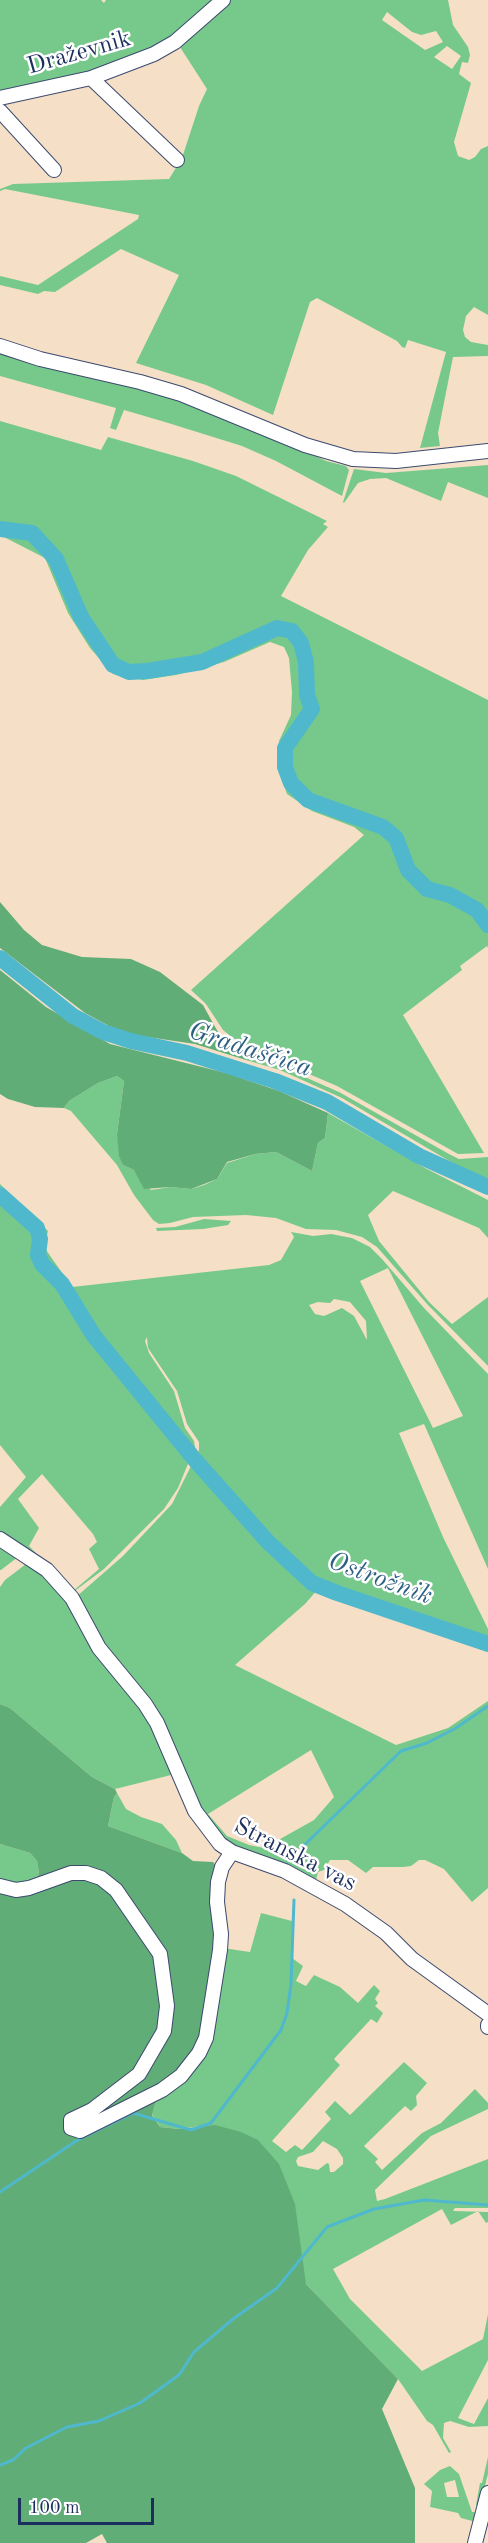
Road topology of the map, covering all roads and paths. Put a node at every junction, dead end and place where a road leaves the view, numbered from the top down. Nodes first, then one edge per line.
1 (223, 0) edge
2 (91, 78) junction
3 (0, 98) edge
4 (0, 111) edge
5 (177, 160) dead end
6 (54, 170) dead end
7 (0, 346) edge
8 (488, 452) edge
9 (0, 1539) edge
10 (232, 1852) junction
11 (0, 1886) edge
12 (488, 2014) edge
13 (488, 2493) edge
14 (475, 2543) edge

1 - 2 street, Draževnik
2 - 3 street, Draževnik
2 - 5 street
4 - 6 street
7 - 8 street
9 - 10 street, Stranska vas
10 - 11 street
10 - 12 street, Stranska vas
13 - 14 street

